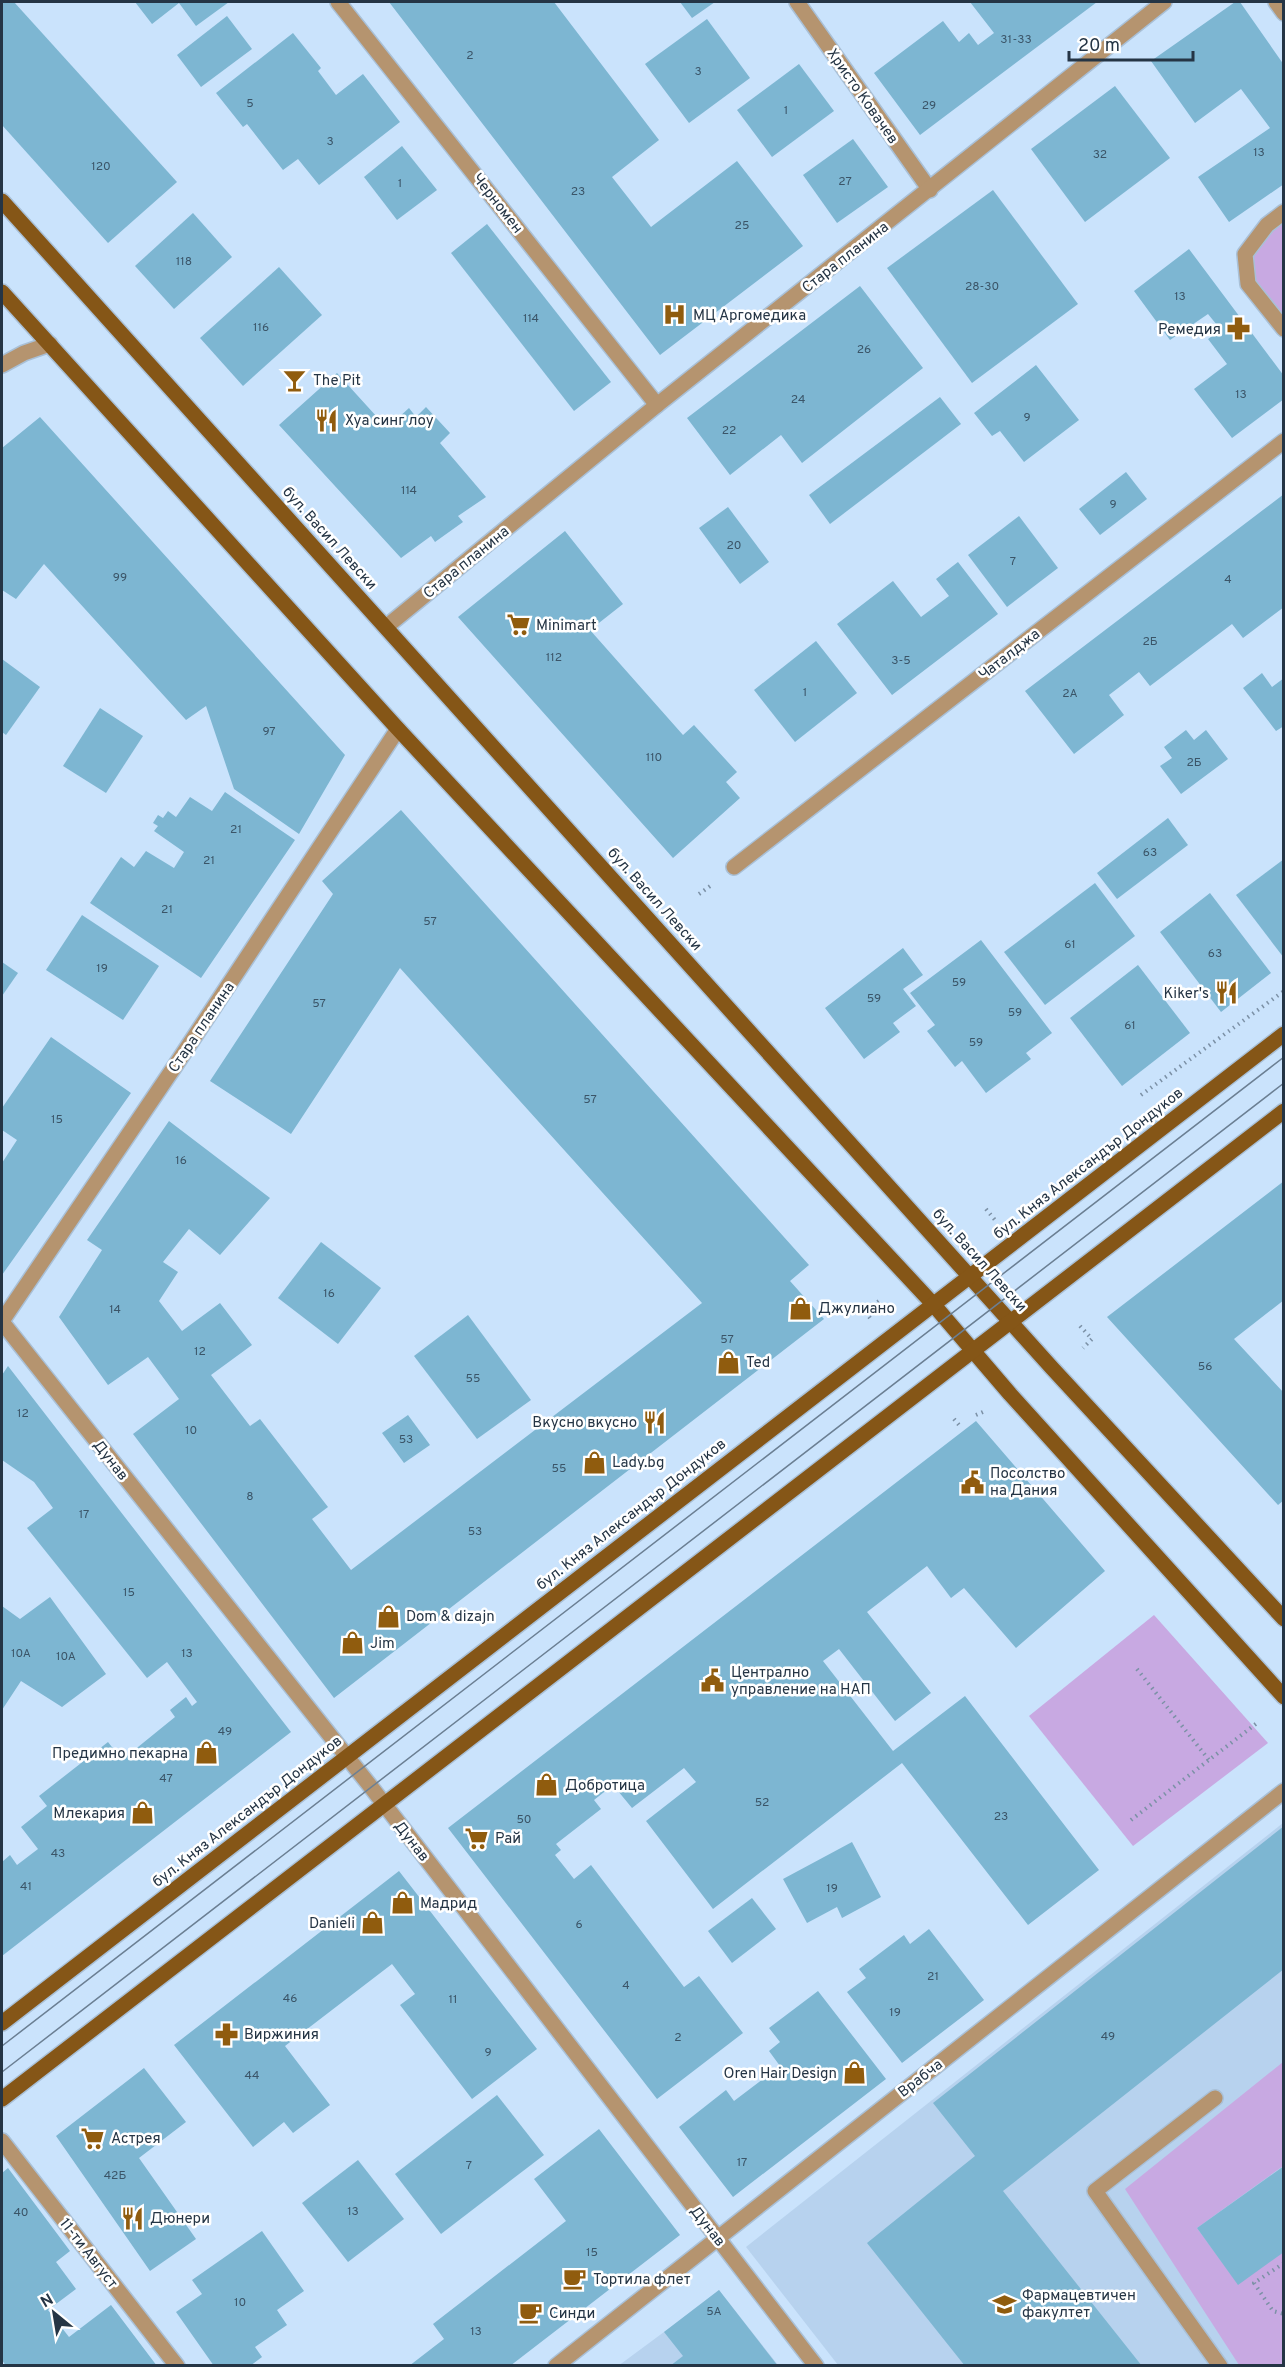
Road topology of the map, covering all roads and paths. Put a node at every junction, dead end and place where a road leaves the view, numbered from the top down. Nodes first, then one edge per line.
1 (338, 2) edge
2 (797, 2) edge
3 (1164, 2) edge
4 (1276, 2) edge
5 (1284, 13) edge
6 (930, 190) junction
7 (2, 201) edge
8 (1284, 212) edge
9 (2, 292) edge
10 (1284, 329) edge
11 (50, 344) junction
12 (2, 365) edge
13 (657, 405) junction
14 (1284, 441) edge
15 (386, 627) junction
16 (398, 729) junction
17 (734, 867) dead end
18 (1284, 991) edge
19 (1284, 1034) edge
20 (1142, 1095) dead end
21 (1284, 1111) edge
22 (971, 1276) junction
23 (879, 1301) dead end
24 (933, 1304) junction
25 (865, 1311) dead end
26 (1010, 1321) junction
27 (2, 1322) edge
28 (1080, 1326) dead end
29 (1083, 1348) dead end
30 (972, 1350) junction
31 (986, 1410) dead end
32 (976, 1416) dead end
33 (954, 1419) dead end
34 (959, 1425) dead end
35 (1284, 1619) edge
36 (1137, 1669) dead end
37 (1284, 1697) edge
38 (1257, 1723) dead end
39 (346, 1757) junction
40 (1209, 1761) junction
41 (1284, 1791) edge
42 (383, 1804) junction
43 (1131, 1820) dead end
44 (2, 2023) edge
45 (1215, 2098) dead end
46 (2, 2099) edge
47 (2, 2141) edge
48 (717, 2238) junction
49 (1284, 2263) edge
50 (1284, 2314) edge
51 (177, 2366) edge
52 (556, 2366) edge
53 (816, 2366) edge
54 (1220, 2366) edge

1 - 13 street, Черномен
2 - 6 street, Христо Ковачев
3 - 6 street, Стара планина
4 - 5 street
6 - 13 street, Стара планина
7 - 15 main road, бул. Васил Левски
8 - 10 street
9 - 11 main road
11 - 12 street
11 - 16 main road
13 - 15 street, Стара планина
14 - 17 street, Чаталджа
15 - 22 main road, бул. Васил Левски
16 - 24 main road
16 - 27 street, Стара планина
18 - 20 path
19 - 22 main road, бул. Княз Александър Дондуков
21 - 26 main road
22 - 24 main road, бул. Княз Александър Дондуков
22 - 26 main road, бул. Васил Левски
23 - 25 path
24 - 30 main road
24 - 39 main road, бул. Княз Александър Дондуков
26 - 30 main road
26 - 35 main road, бул. Васил Левски
27 - 39 street, Дунав
28 - 29 path
30 - 37 main road
30 - 42 main road
31 - 32 path
33 - 34 path
36 - 40 path
38 - 40 path
39 - 42 street, Дунав
39 - 44 main road, бул. Княз Александър Дондуков
40 - 43 path
41 - 48 street, Врабча
42 - 46 main road
42 - 48 street, Дунав
45 - 54 street
47 - 51 street, 11-ти Август
48 - 52 street, Врабча
48 - 53 street, Дунав
49 - 50 path

